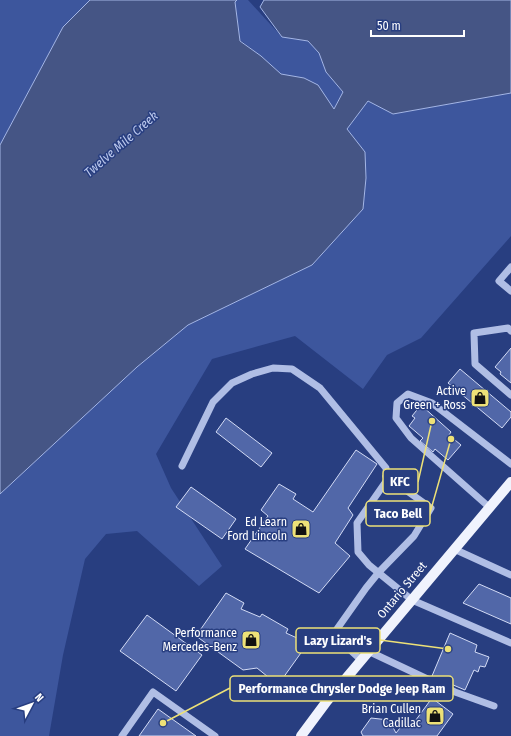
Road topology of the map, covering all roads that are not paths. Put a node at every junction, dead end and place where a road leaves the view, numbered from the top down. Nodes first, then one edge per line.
1 (511, 267) edge
2 (511, 291) edge
3 (511, 331) edge
4 (511, 395) edge
5 (511, 464) edge
6 (182, 466) dead end
7 (386, 476) junction
8 (511, 482) edge
9 (489, 508) junction
10 (454, 549) junction
11 (379, 572) junction
12 (511, 575) edge
13 (412, 600) junction
14 (511, 643) edge
15 (368, 651) junction
16 (361, 660) junction
17 (494, 706) dead end
18 (122, 736) edge
19 (215, 736) edge
20 (301, 736) edge

1 - 2 lane
3 - 4 lane
5 - 9 lane
6 - 7 lane
7 - 11 lane
7 - 11 lane
8 - 9 main road, Ontario Street
9 - 10 main road, Ontario Street
10 - 12 lane
10 - 13 main road, Ontario Street
11 - 13 lane
11 - 16 lane
13 - 14 lane
13 - 15 main road, Ontario Street
15 - 16 main road, Ontario Street
15 - 17 lane
16 - 20 main road, Ontario Street
18 - 19 lane

